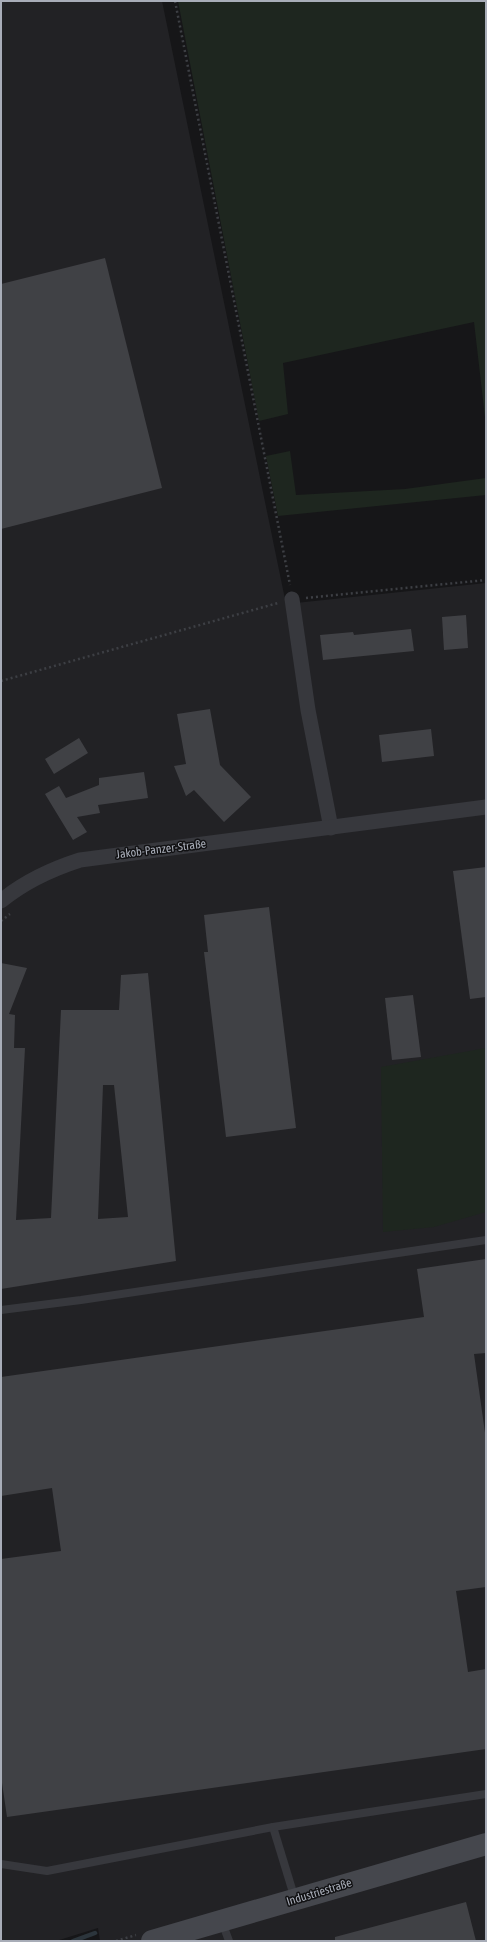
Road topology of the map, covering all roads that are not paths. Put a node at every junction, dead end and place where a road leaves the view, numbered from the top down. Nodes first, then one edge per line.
1 (292, 599) road end
2 (486, 807) edge
3 (331, 828) junction
4 (1, 901) edge
5 (486, 1240) edge
6 (1, 1310) edge
7 (486, 1794) edge
8 (273, 1827) junction
9 (486, 1844) edge
10 (1, 1864) edge
11 (295, 1899) junction
12 (222, 1920) junction
13 (152, 1941) edge
14 (229, 1941) edge

1 - 3 street
2 - 3 street, Jakob-Panzer-Straße
3 - 4 street, Jakob-Panzer-Straße
5 - 6 lane
7 - 8 lane
8 - 10 lane
8 - 11 lane
9 - 11 main road, Industriestraße
11 - 12 main road, Industriestraße
12 - 13 main road, Industriestraße
12 - 14 lane

